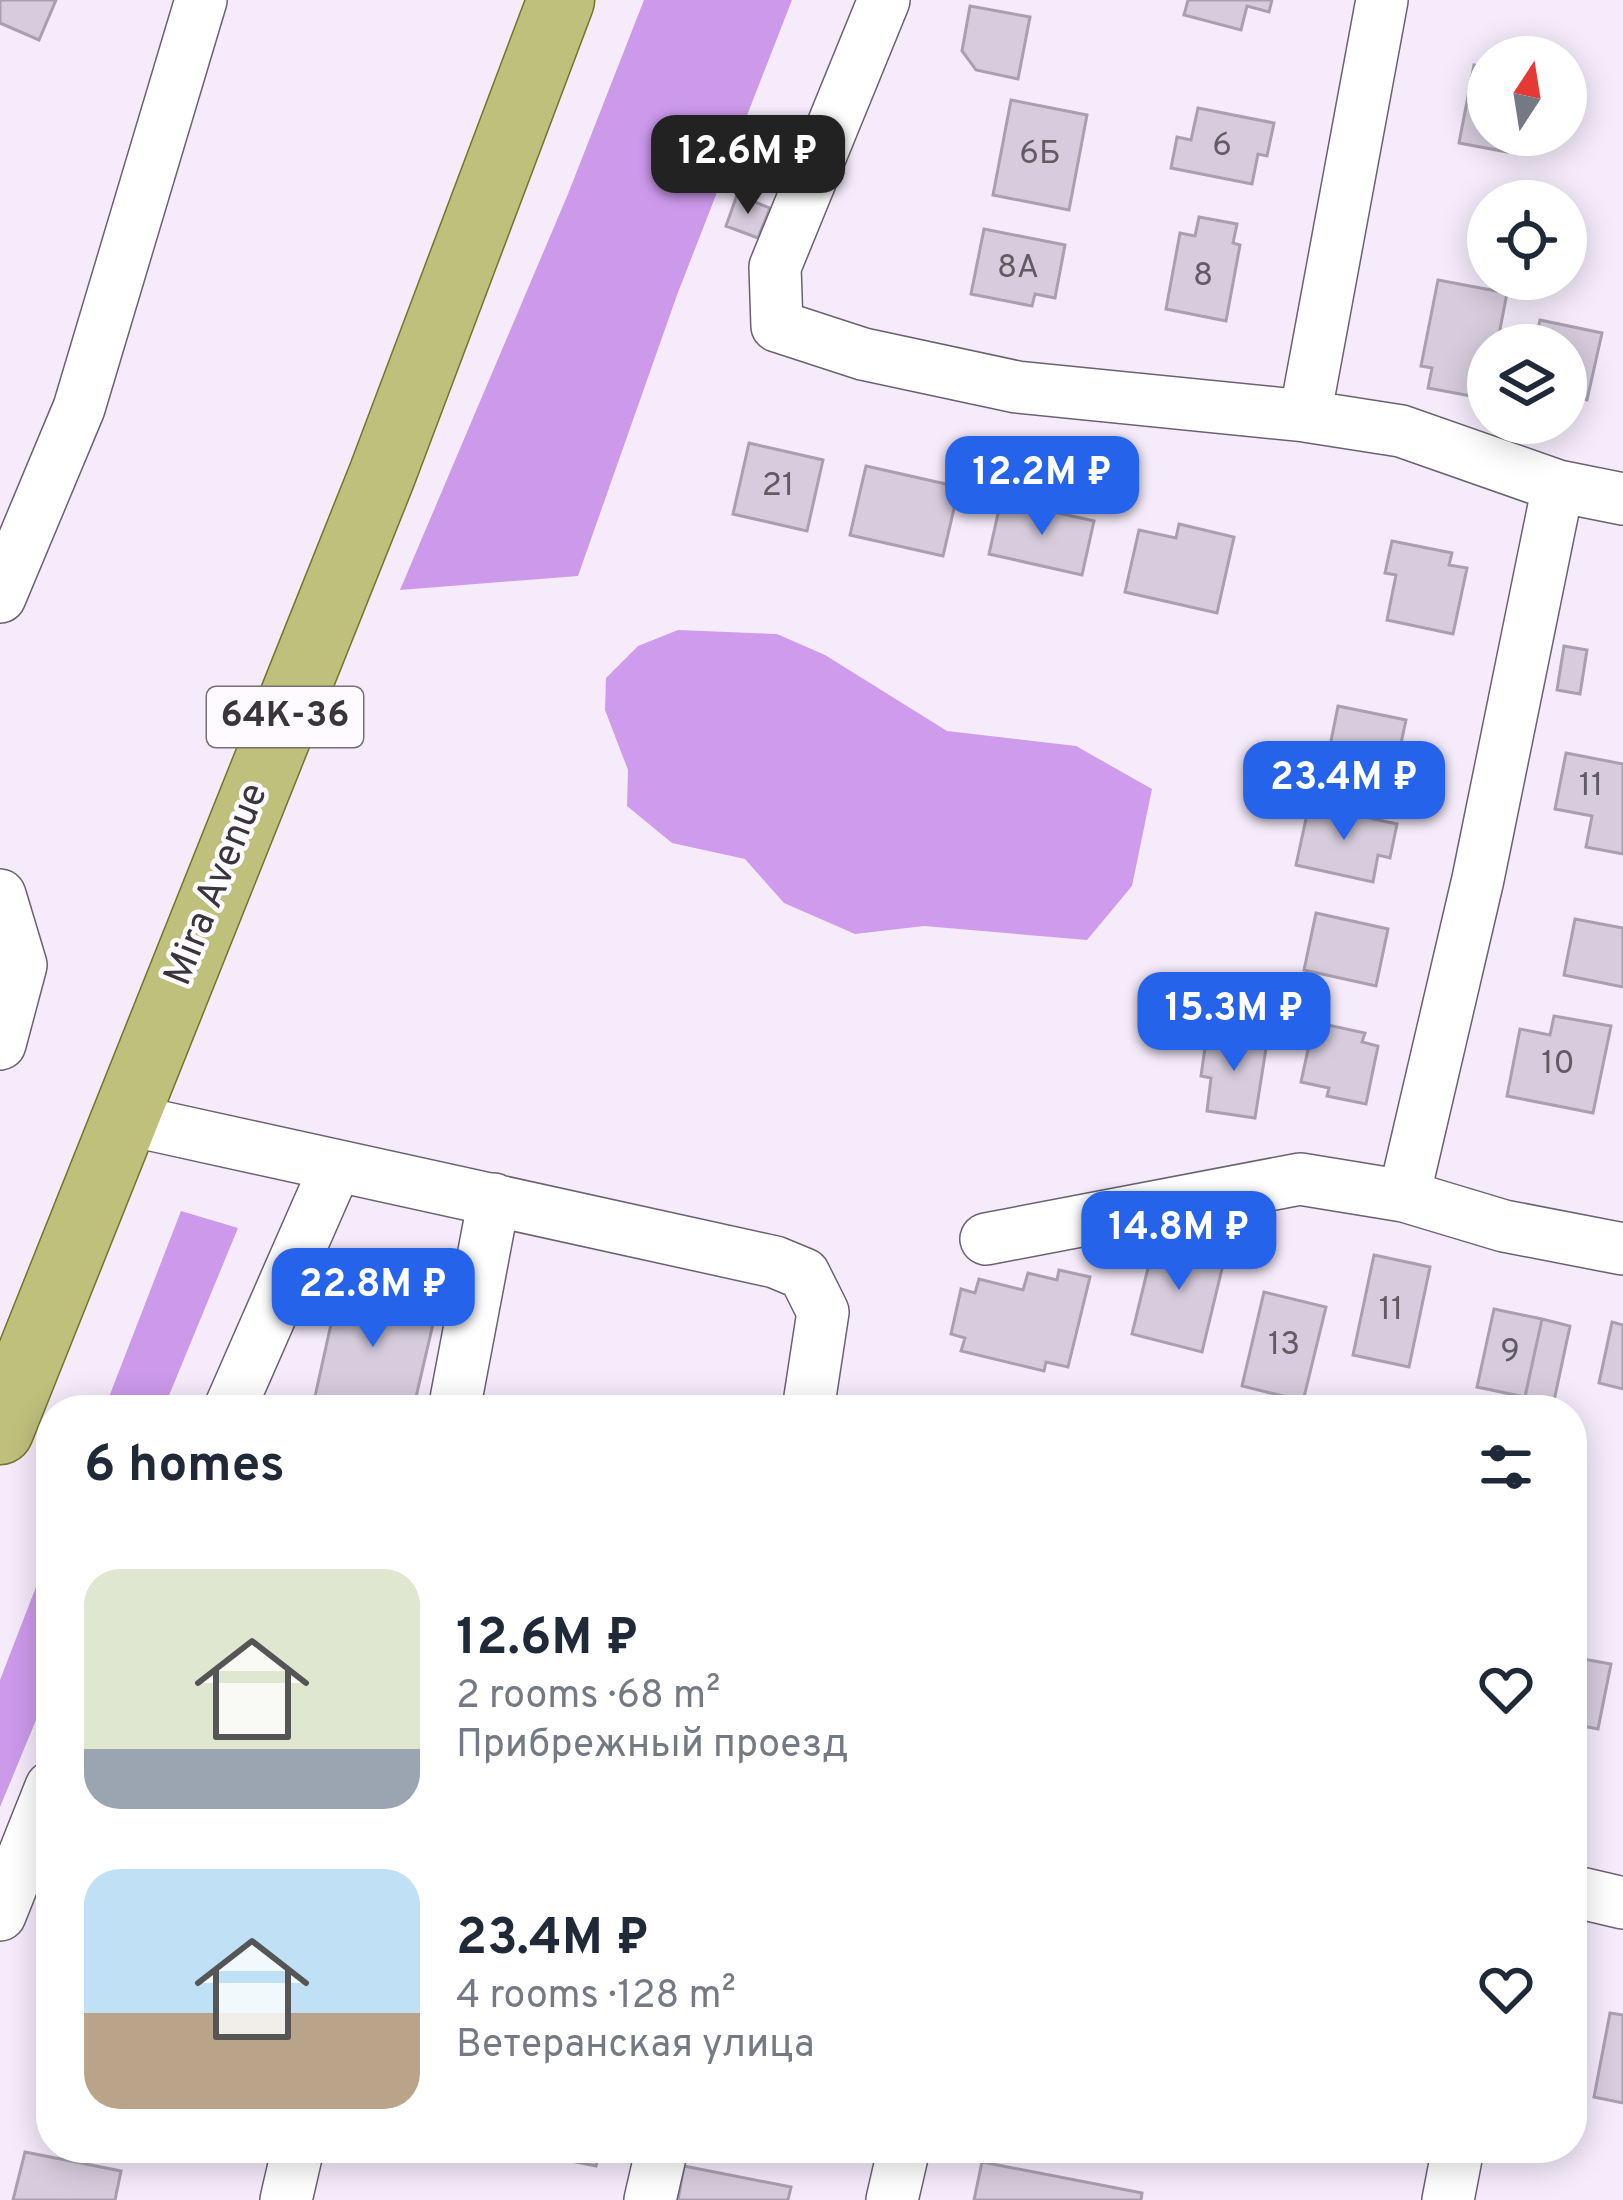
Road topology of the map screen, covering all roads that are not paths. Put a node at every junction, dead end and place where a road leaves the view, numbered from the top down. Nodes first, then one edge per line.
1 (201, 0) edge
2 (561, 0) edge
3 (884, 0) edge
4 (1382, 0) edge
5 (1305, 416) junction
6 (1558, 486) junction
7 (1623, 499) edge
8 (0, 597) edge
9 (0, 895) edge
10 (0, 1044) edge
11 (124, 1119) junction
12 (336, 1166) junction
13 (1404, 1196) junction
14 (494, 1199) junction
15 (986, 1239) dead end
16 (1623, 1249) edge
17 (236, 1395) edge
18 (457, 1395) edge
19 (810, 1395) edge
20 (0, 1431) edge
21 (36, 1824) edge
22 (1587, 1895) edge
23 (1623, 1903) edge
24 (0, 1915) edge
25 (295, 2163) edge
26 (659, 2163) edge
27 (901, 2163) edge
28 (1455, 2163) edge
29 (286, 2200) edge
30 (650, 2200) edge
31 (892, 2200) edge
32 (1448, 2200) edge

1 - 8 street
2 - 11 main road, Mira Avenue / 64К-36
3 - 5 street
4 - 5 street
5 - 6 street
6 - 7 street
6 - 13 street
9 - 10 street
11 - 12 street
11 - 20 main road, Mira Avenue / 64К-36
12 - 14 street
12 - 17 street
13 - 15 street
13 - 16 street
14 - 18 street
14 - 19 street
21 - 24 street
22 - 23 street
25 - 29 street
26 - 30 street
27 - 31 street
28 - 32 street

